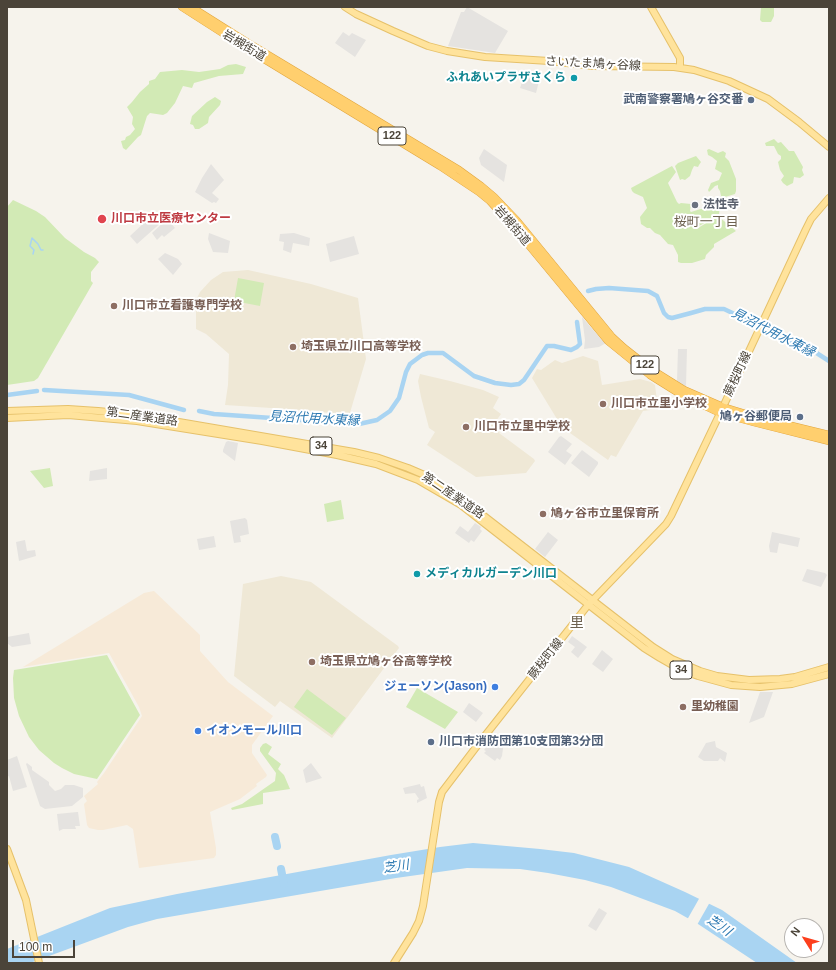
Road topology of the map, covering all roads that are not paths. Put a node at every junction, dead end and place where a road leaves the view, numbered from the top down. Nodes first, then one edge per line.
1 (182, 7) edge
2 (191, 7) edge
3 (345, 7) edge
4 (651, 7) edge
5 (680, 67) junction
6 (829, 147) edge
7 (827, 200) edge
8 (574, 296) junction
9 (722, 410) junction
10 (7, 411) edge
11 (7, 418) edge
12 (829, 435) edge
13 (829, 441) edge
14 (591, 603) junction
15 (829, 667) edge
16 (829, 674) edge
17 (7, 849) edge
18 (39, 963) edge
19 (394, 963) edge

1 - 8 highway, 岩槻街道 / 122
2 - 8 highway, 岩槻街道 / 122
3 - 5 main road, さいたま鳩ヶ谷線
4 - 5 main road
5 - 6 main road, さいたま鳩ヶ谷線
7 - 9 main road, 蕨桜町線
8 - 9 highway, 岩槻街道 / 122
9 - 12 highway, 岩槻街道 / 122
9 - 13 highway, 岩槻街道 / 122
9 - 14 main road, 蕨桜町線
10 - 14 main road, 第二産業道路 / 34
11 - 14 main road, 第二産業道路 / 34
14 - 15 main road, 第二産業道路 / 34
14 - 16 main road, 第二産業道路 / 34
14 - 19 main road, 蕨桜町線
17 - 18 main road

